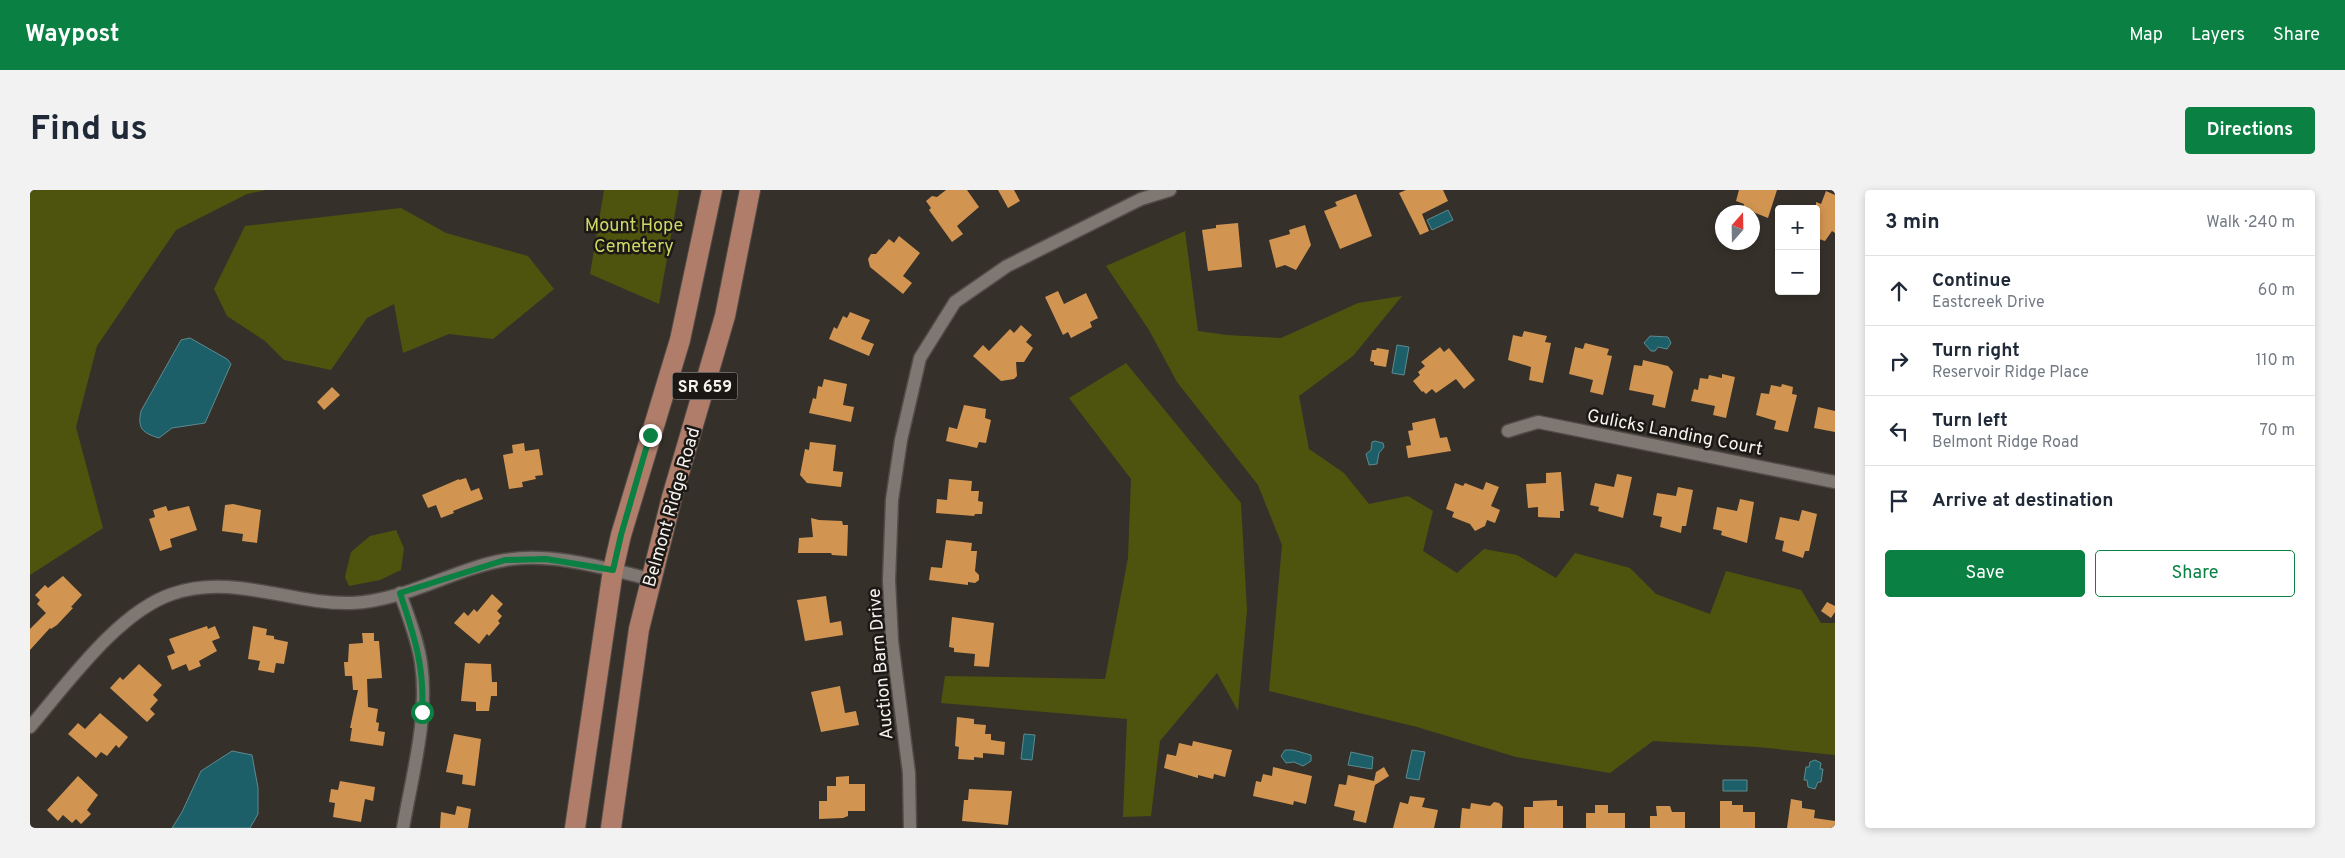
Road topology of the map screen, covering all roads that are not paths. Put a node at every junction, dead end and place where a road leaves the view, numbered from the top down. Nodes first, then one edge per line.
1 (712, 190) edge
2 (750, 190) edge
3 (1170, 190) edge
4 (1508, 430) dead end
5 (1835, 482) edge
6 (613, 570) junction
7 (650, 579) junction
8 (400, 593) junction
9 (30, 727) edge
10 (403, 828) edge
11 (575, 828) edge
12 (611, 828) edge
13 (910, 828) edge

1 - 6 main road, SR 659
2 - 7 main road, Belmont Ridge Road / SR 659
3 - 13 street, Auction Barn Drive
4 - 5 street, Gulicks Landing Court
6 - 7 street
6 - 8 street
6 - 11 main road, SR 659
7 - 12 main road, Belmont Ridge Road / SR 659
8 - 9 street
8 - 10 street

